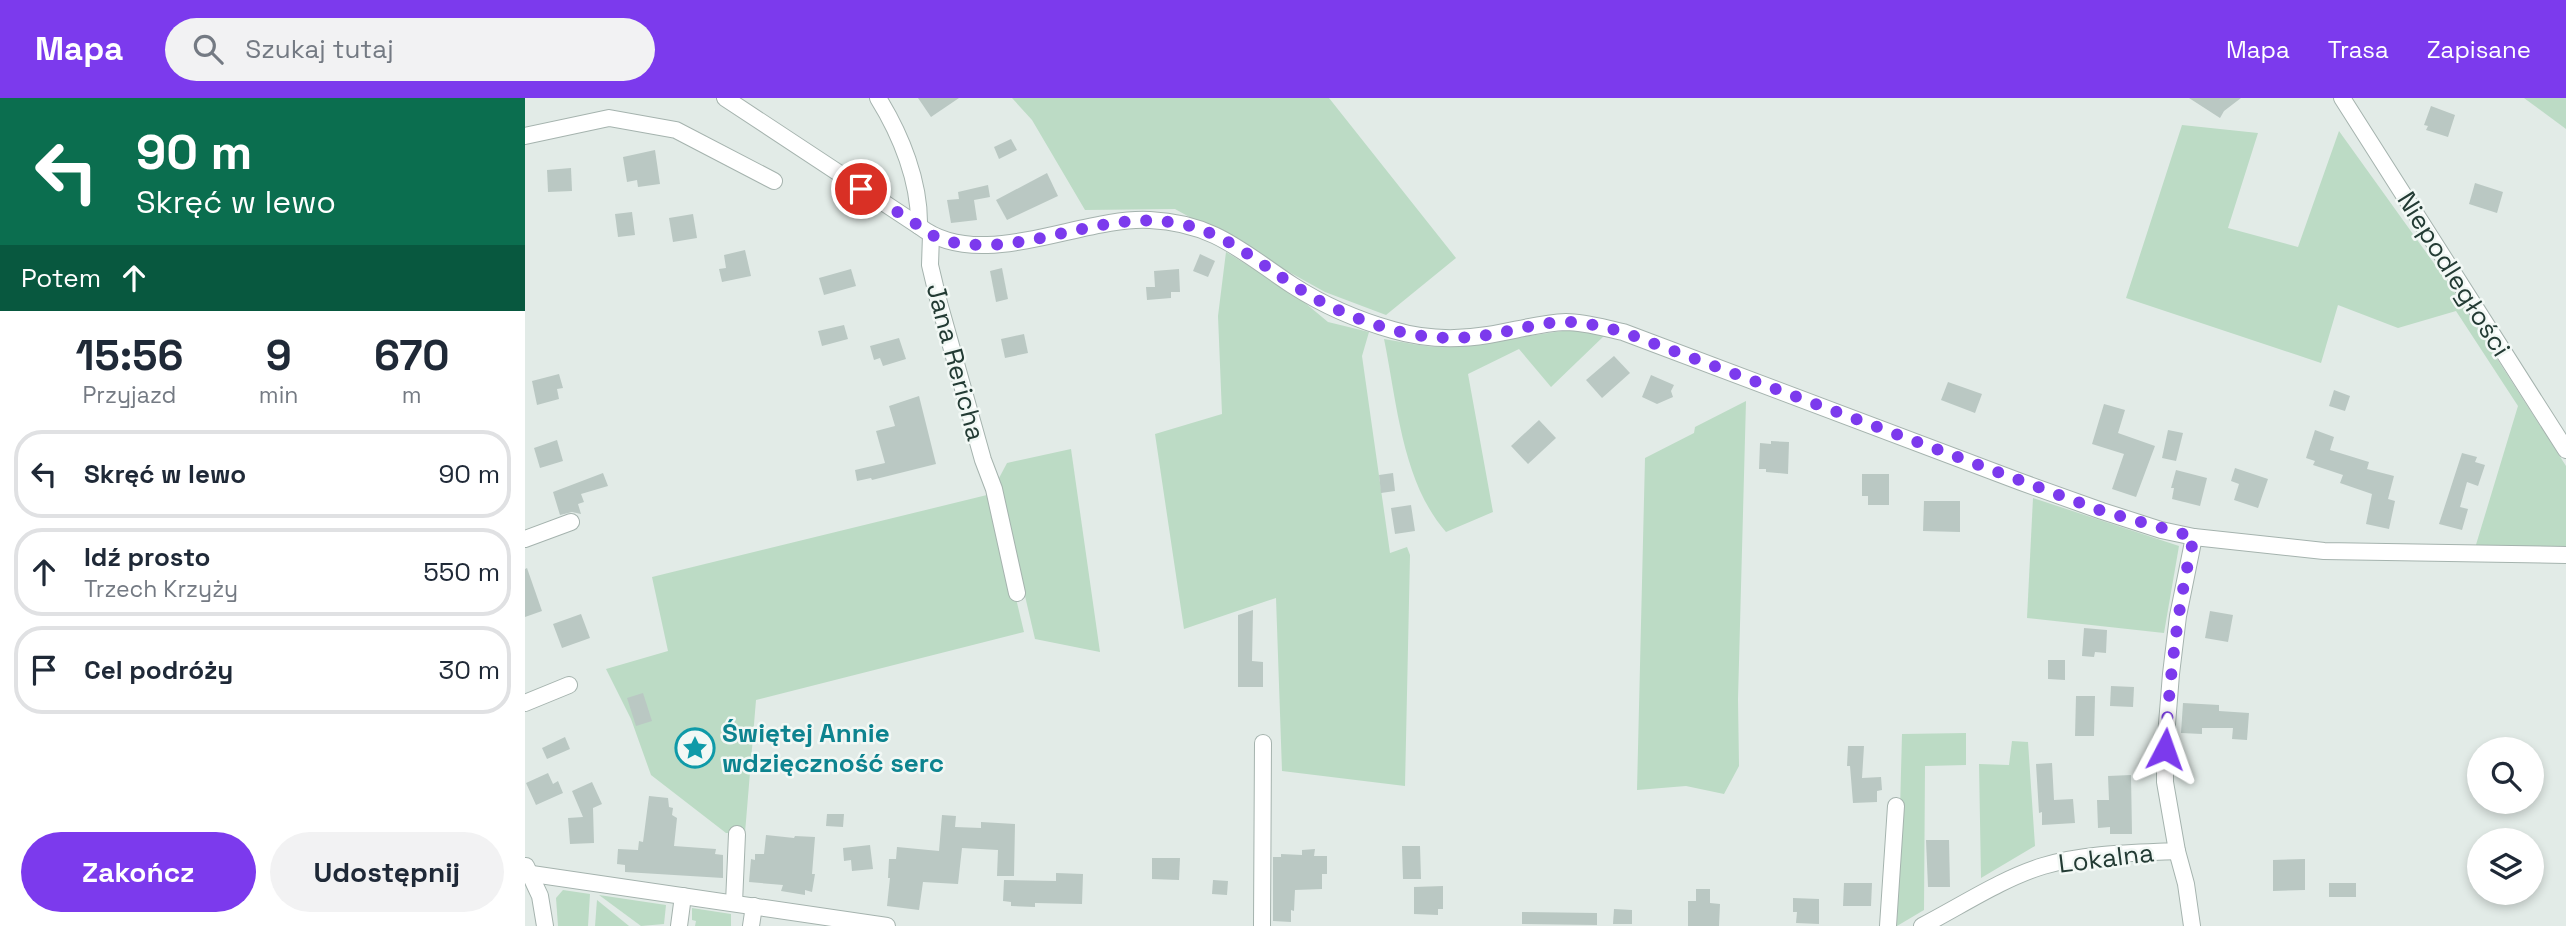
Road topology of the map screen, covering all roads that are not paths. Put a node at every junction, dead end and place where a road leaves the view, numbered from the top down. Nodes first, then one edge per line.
1 (725, 98) edge
2 (878, 98) edge
3 (2342, 98) edge
4 (525, 136) edge
5 (774, 181) dead end
6 (925, 230) junction
7 (2566, 450) edge
8 (571, 522) dead end
9 (2194, 537) junction
10 (525, 539) edge
11 (2566, 555) edge
12 (1017, 593) dead end
13 (569, 685) dead end
14 (525, 702) edge
15 (1263, 743) dead end
16 (1896, 806) dead end
17 (737, 834) dead end
18 (2177, 851) junction
19 (527, 870) edge
20 (683, 895) junction
21 (734, 903) junction
22 (754, 906) junction
23 (834, 922) edge
24 (545, 926) edge
25 (679, 926) edge
26 (751, 926) edge
27 (887, 926) edge
28 (1262, 926) edge
29 (1888, 926) edge
30 (1922, 926) edge
31 (2192, 926) edge

1 - 6 street
2 - 6 street, Jana Rericha
3 - 7 street, Niepodległości
4 - 5 street
6 - 9 street
6 - 12 street, Jana Rericha
8 - 10 street
9 - 11 street
9 - 18 street, Lokalna
13 - 14 street
15 - 28 street
16 - 29 street
17 - 21 street
18 - 30 street, Lokalna
18 - 31 street, Lokalna
19 - 20 street
19 - 24 street
20 - 21 street
20 - 25 street
21 - 22 street
22 - 23 street
22 - 26 street
23 - 27 street

